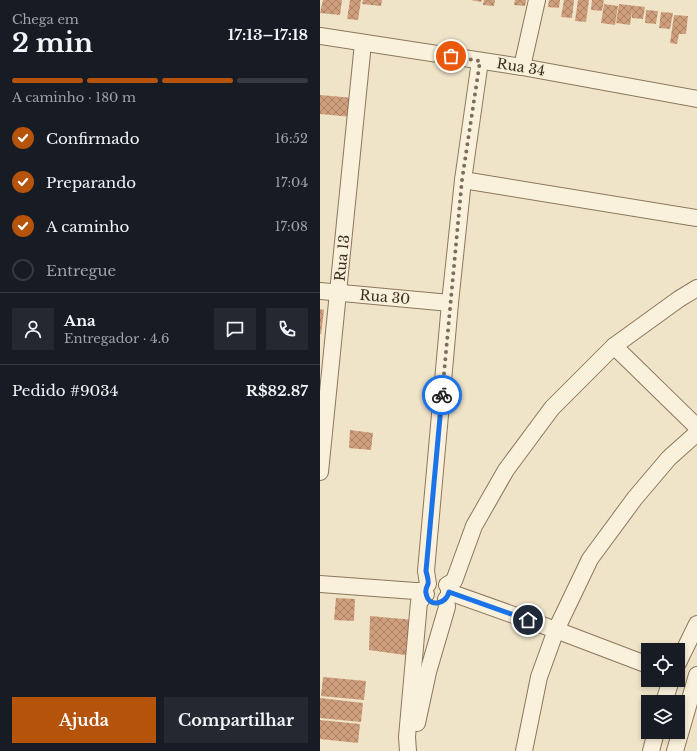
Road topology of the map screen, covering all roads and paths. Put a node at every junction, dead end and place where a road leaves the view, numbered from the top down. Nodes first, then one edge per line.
1 (537, 0) edge
2 (320, 36) edge
3 (363, 43) junction
4 (480, 61) junction
5 (522, 66) junction
6 (697, 99) edge
7 (462, 180) junction
8 (697, 218) edge
9 (697, 288) edge
10 (320, 291) edge
11 (338, 292) junction
12 (450, 303) junction
13 (614, 346) junction
14 (323, 406) edge
15 (697, 428) edge
16 (697, 433) edge
17 (320, 472) edge
18 (320, 584) edge
19 (426, 590) junction
20 (448, 592) junction
21 (697, 624) edge
22 (556, 630) junction
23 (685, 648) edge
24 (641, 662) edge
25 (685, 676) edge
26 (696, 678) edge
27 (654, 739) edge
28 (408, 750) edge
29 (524, 751) edge
30 (651, 751) edge
31 (675, 751) edge

1 - 5 street
2 - 3 street, Rua 34
3 - 4 street, Rua 34
3 - 11 street, Rua 13
4 - 5 street, Rua 34
4 - 7 street
5 - 6 street, Rua 34
7 - 8 street
7 - 12 street
9 - 13 street
10 - 11 street, Rua 30
11 - 12 street, Rua 30
11 - 14 street, Rua 13
12 - 19 street
13 - 15 street
13 - 20 street
14 - 17 street, Rua 13
16 - 22 street
18 - 19 street
19 - 20 street
19 - 28 street
20 - 22 street
20 - 28 street
21 - 23 street
22 - 24 street
22 - 29 street
25 - 26 street
26 - 31 street
27 - 30 street

